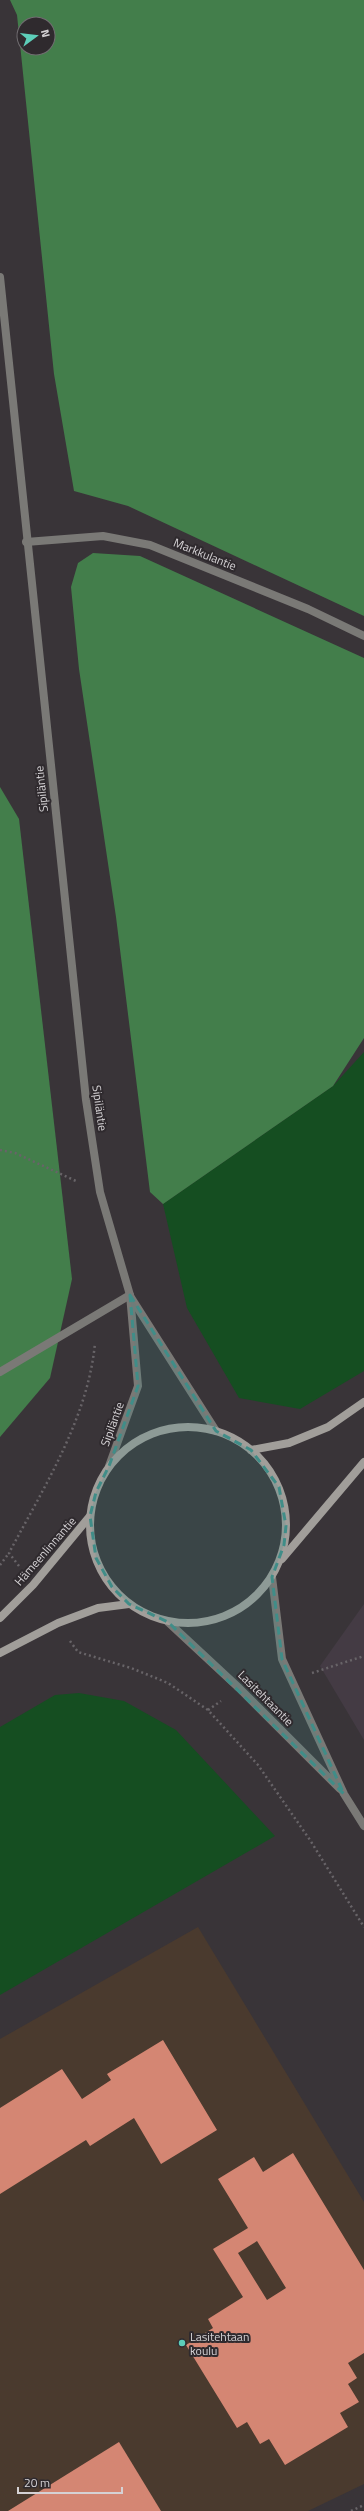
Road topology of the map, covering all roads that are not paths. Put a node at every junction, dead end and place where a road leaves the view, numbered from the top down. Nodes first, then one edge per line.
1 (0, 277) edge
2 (26, 542) junction
3 (364, 636) edge
4 (130, 1295) junction
5 (0, 1372) edge
6 (364, 1402) edge
7 (216, 1431) junction
8 (251, 1450) junction
9 (364, 1462) edge
10 (109, 1466) junction
11 (90, 1516) junction
12 (280, 1561) junction
13 (272, 1577) junction
14 (130, 1604) junction
15 (0, 1618) edge
16 (168, 1622) junction
17 (0, 1652) edge
18 (344, 1794) junction
19 (364, 1826) edge

1 - 2 street, Sipiläntie
2 - 3 street, Markkulantie
2 - 4 street, Sipiläntie
4 - 5 street
4 - 7 street, Sipiläntie
4 - 10 street, Sipiläntie
6 - 8 main road
7 - 8 main road
7 - 10 main road
8 - 12 main road
9 - 12 main road
10 - 11 main road
11 - 14 main road
11 - 15 main road, Hämeenlinnantie
12 - 13 main road
13 - 16 main road
13 - 18 street, Lasitehtaantie
14 - 16 main road
14 - 17 main road
16 - 18 street, Lasitehtaantie
18 - 19 street, Lasitehtaantie

